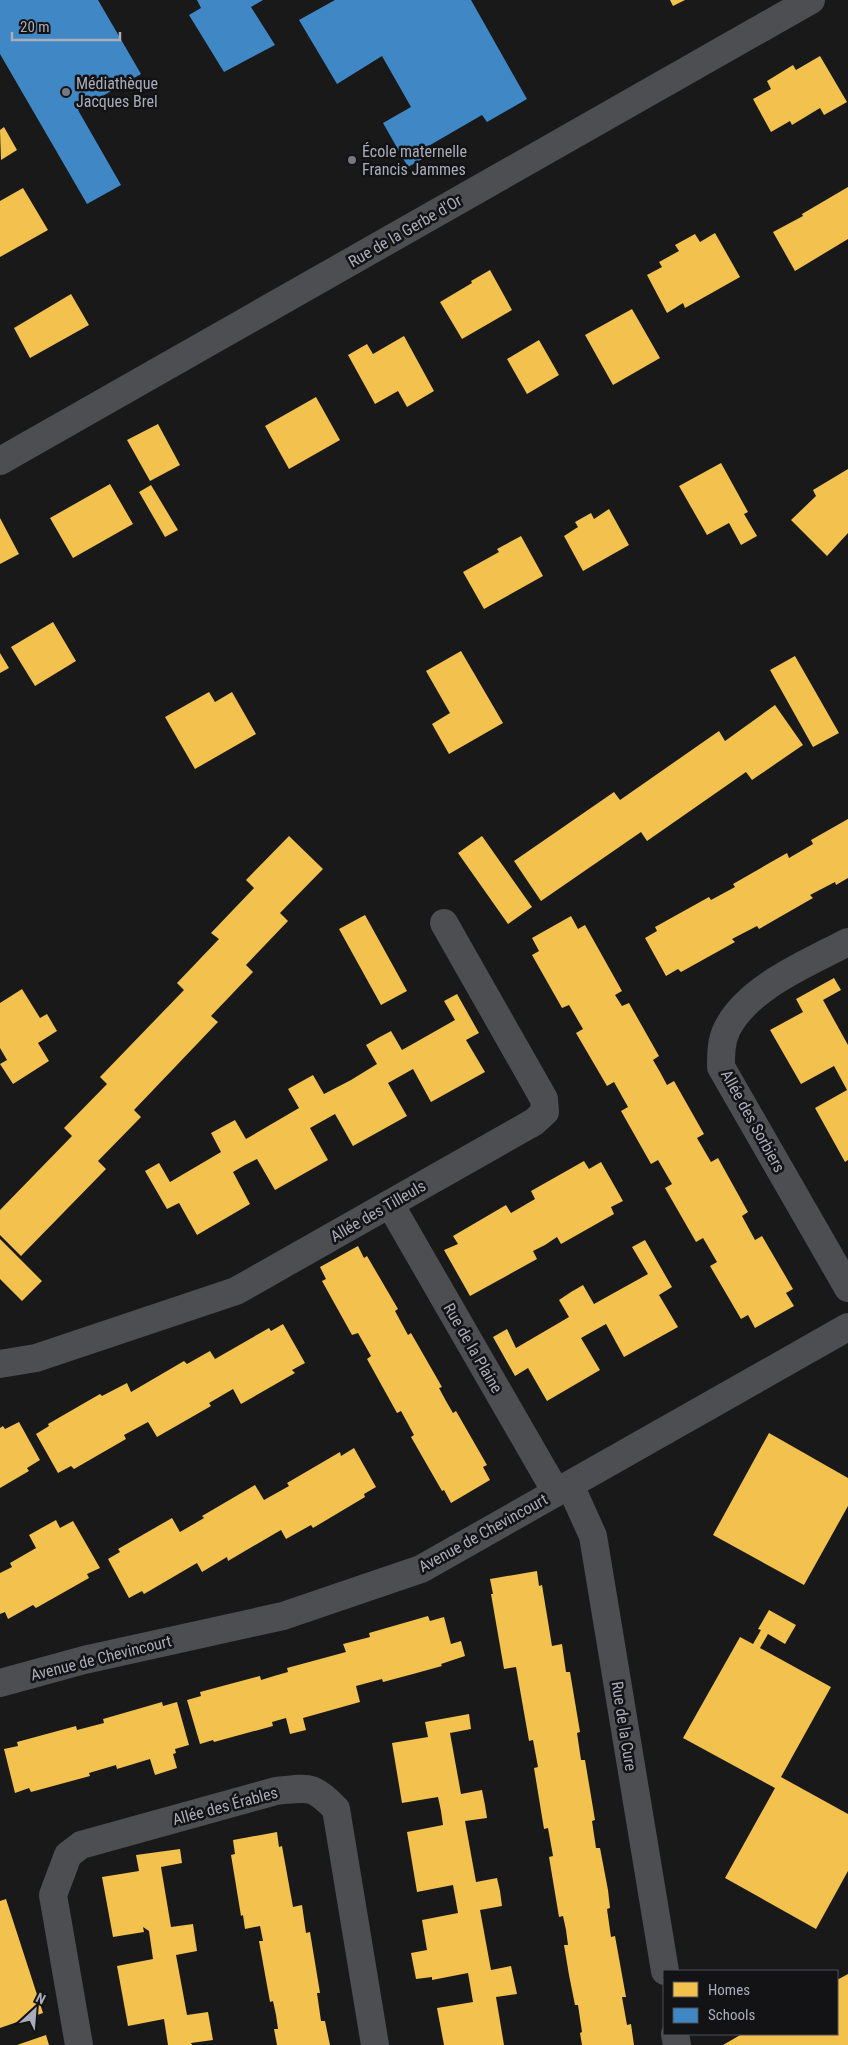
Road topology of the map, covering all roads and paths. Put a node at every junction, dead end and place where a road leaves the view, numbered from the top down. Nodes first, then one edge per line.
1 (811, 0) edge
2 (0, 461) edge
3 (444, 923) dead end
4 (848, 942) edge
5 (390, 1204) junction
6 (848, 1288) edge
7 (848, 1327) edge
8 (0, 1364) edge
9 (563, 1489) junction
10 (0, 1683) edge
11 (665, 1970) edge
12 (79, 2045) edge
13 (375, 2045) edge

1 - 2 street, Rue de la Gerbe d'Or
3 - 5 street, Allée des Tilleuls
4 - 6 street, Allée des Sorbiers
5 - 8 street, Allée des Tilleuls
5 - 9 street, Rue de la Plaine
7 - 9 street, Avenue de Chevincourt
9 - 10 street, Avenue de Chevincourt
9 - 11 street, Rue de la Cure
12 - 13 street, Allée des Érables

